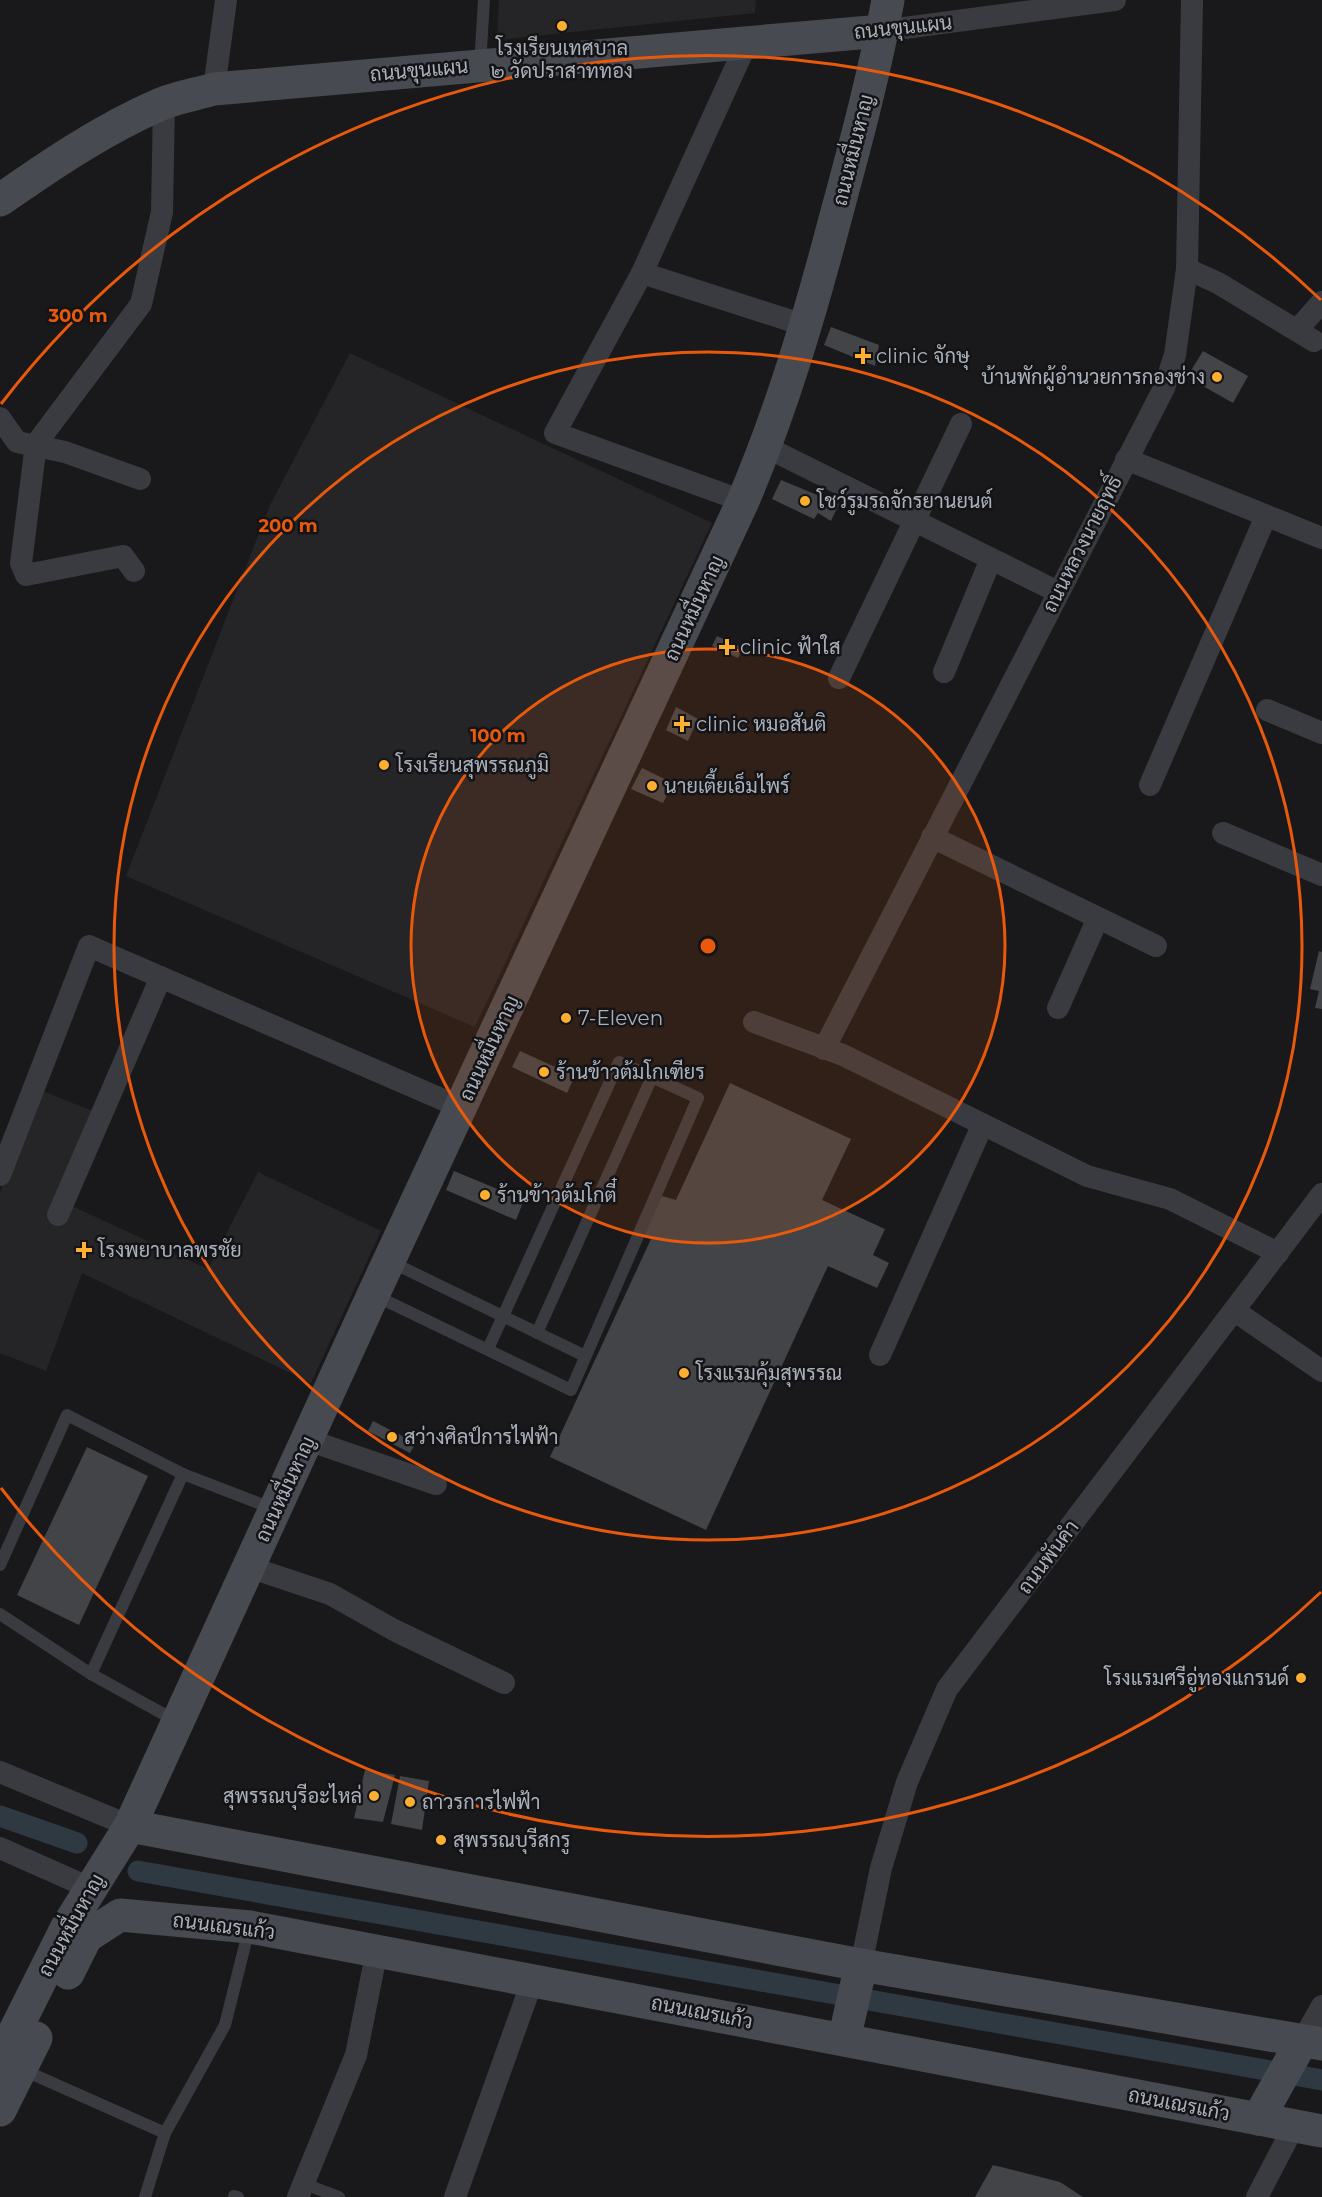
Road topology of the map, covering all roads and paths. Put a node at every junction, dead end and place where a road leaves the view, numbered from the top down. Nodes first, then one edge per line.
1 (226, 0) edge
2 (484, 0) edge
3 (1115, 0) edge
4 (1192, 0) edge
5 (1029, 6) edge
6 (885, 15) edge
7 (748, 40) junction
8 (480, 65) junction
9 (214, 89) junction
10 (164, 104) junction
11 (0, 200) edge
12 (1187, 269) junction
13 (642, 273) junction
14 (1322, 302) edge
15 (807, 326) junction
16 (1314, 336) edge
17 (0, 418) edge
18 (961, 424) dead end
19 (36, 444) junction
20 (766, 447) junction
21 (1126, 459) junction
22 (140, 479) dead end
23 (743, 501) junction
24 (1266, 516) junction
25 (912, 522) junction
26 (1322, 538) edge
27 (991, 559) junction
28 (134, 571) dead end
29 (1058, 592) junction
30 (944, 672) dead end
31 (839, 678) dead end
32 (1267, 710) dead end
33 (1321, 730) edge
34 (1150, 785) dead end
35 (1223, 833) dead end
36 (932, 837) junction
37 (1322, 875) edge
38 (1098, 918) junction
39 (1156, 946) dead end
40 (161, 977) junction
41 (1058, 1008) dead end
42 (754, 1022) dead end
43 (824, 1049) junction
44 (652, 1077) junction
45 (462, 1108) junction
46 (981, 1126) junction
47 (0, 1175) edge
48 (1322, 1194) edge
49 (58, 1215) dead end
50 (1278, 1253) junction
51 (390, 1261) junction
52 (373, 1295) junction
53 (1235, 1311) junction
54 (503, 1317) junction
55 (537, 1333) junction
56 (488, 1349) junction
57 (880, 1355) dead end
58 (585, 1356) junction
59 (1322, 1371) edge
60 (308, 1440) junction
61 (183, 1474) junction
62 (436, 1484) dead end
63 (276, 1510) junction
64 (0, 1565) edge
65 (249, 1567) junction
66 (0, 1614) edge
67 (91, 1674) junction
68 (504, 1683) dead end
69 (177, 1721) junction
70 (0, 1772) edge
71 (130, 1826) junction
72 (0, 1848) edge
73 (90, 1888) junction
74 (250, 1927) junction
75 (86, 1937) joint
76 (377, 1950) junction
77 (533, 1979) junction
78 (852, 2003) junction
79 (1322, 2006) edge
80 (1312, 2043) edge
81 (10, 2065) edge
82 (0, 2110) edge
83 (1258, 2119) junction
84 (1308, 2129) edge
85 (165, 2133) junction
86 (300, 2190) edge
87 (145, 2197) edge
88 (339, 2197) edge
89 (455, 2197) edge
90 (1257, 2197) edge

1 - 9 street
2 - 8 lane
3 - 5 street, ถนนขุนแผน
4 - 12 street, ถนนหลวงนายฤทธิ์
5 - 6 street, ถนนขุนแผน
6 - 7 street, ถนนขุนแผน
6 - 15 street, ถนนหมื่นหาญ
7 - 8 street, ถนนขุนแผน
7 - 13 street
8 - 9 street, ถนนขุนแผน
9 - 10 street, ถนนขุนแผน
10 - 11 street, ถนนขุนแผน
10 - 19 street
12 - 16 street
12 - 21 street, ถนนหลวงนายฤทธิ์
13 - 15 street
13 - 23 street
14 - 16 street
15 - 20 street, ถนนหมื่นหาญ
17 - 19 street
18 - 25 street
19 - 22 street
19 - 28 street
20 - 23 street, ถนนหมื่นหาญ
20 - 25 street
21 - 24 street
21 - 29 street, ถนนหลวงนายฤทธิ์
23 - 45 street, ถนนหมื่นหาญ
24 - 26 street
24 - 34 street
25 - 27 street
25 - 31 street
27 - 29 street
27 - 30 street
29 - 36 street, ถนนหลวงนายฤทธิ์
32 - 33 street
35 - 37 street
36 - 38 street
36 - 43 street, ถนนหลวงนายฤทธิ์
38 - 39 street
38 - 41 street
40 - 45 street
40 - 47 street
40 - 49 street
42 - 43 street
43 - 46 street
44 - 54 lane
44 - 55 lane
44 - 58 lane
45 - 51 street, ถนนหมื่นหาญ
46 - 50 street
46 - 57 street
48 - 50 street, ถนนพันคำ
50 - 53 street, ถนนพันคำ
51 - 52 street, ถนนหมื่นหาญ
51 - 54 lane
52 - 56 lane
52 - 60 street, ถนนหมื่นหาญ
53 - 59 street
53 - 78 street, ถนนพันคำ
54 - 55 lane
54 - 56 lane
55 - 58 lane
56 - 58 lane
60 - 62 street
60 - 63 street, ถนนหมื่นหาญ
61 - 63 lane
61 - 64 lane
61 - 67 lane
63 - 65 street, ถนนหมื่นหาญ
65 - 68 street
65 - 69 street, ถนนหมื่นหาญ
66 - 67 lane
67 - 69 lane
69 - 71 street, ถนนหมื่นหาญ
70 - 71 street
71 - 73 street, ถนนหมื่นหาญ
71 - 78 street, ถนนเณรแก้ว
72 - 73 street
73 - 81 street, ถนนหมื่นหาญ
74 - 75 street, ถนนเณรแก้ว
74 - 76 street, ถนนเณรแก้ว
74 - 85 lane
75 - 81 street, ถนนหมื่นหาญ
76 - 77 street, ถนนเณรแก้ว
76 - 86 street
77 - 78 street, ถนนเณรแก้ว
77 - 89 street
78 - 80 street, ถนนเณรแก้ว
78 - 83 street, ถนนเณรแก้ว
79 - 80 street
80 - 83 street
81 - 82 street, ถนนหมื่นหาญ
81 - 85 lane
83 - 84 street, ถนนเณรแก้ว
84 - 90 street
85 - 87 lane
86 - 88 lane

